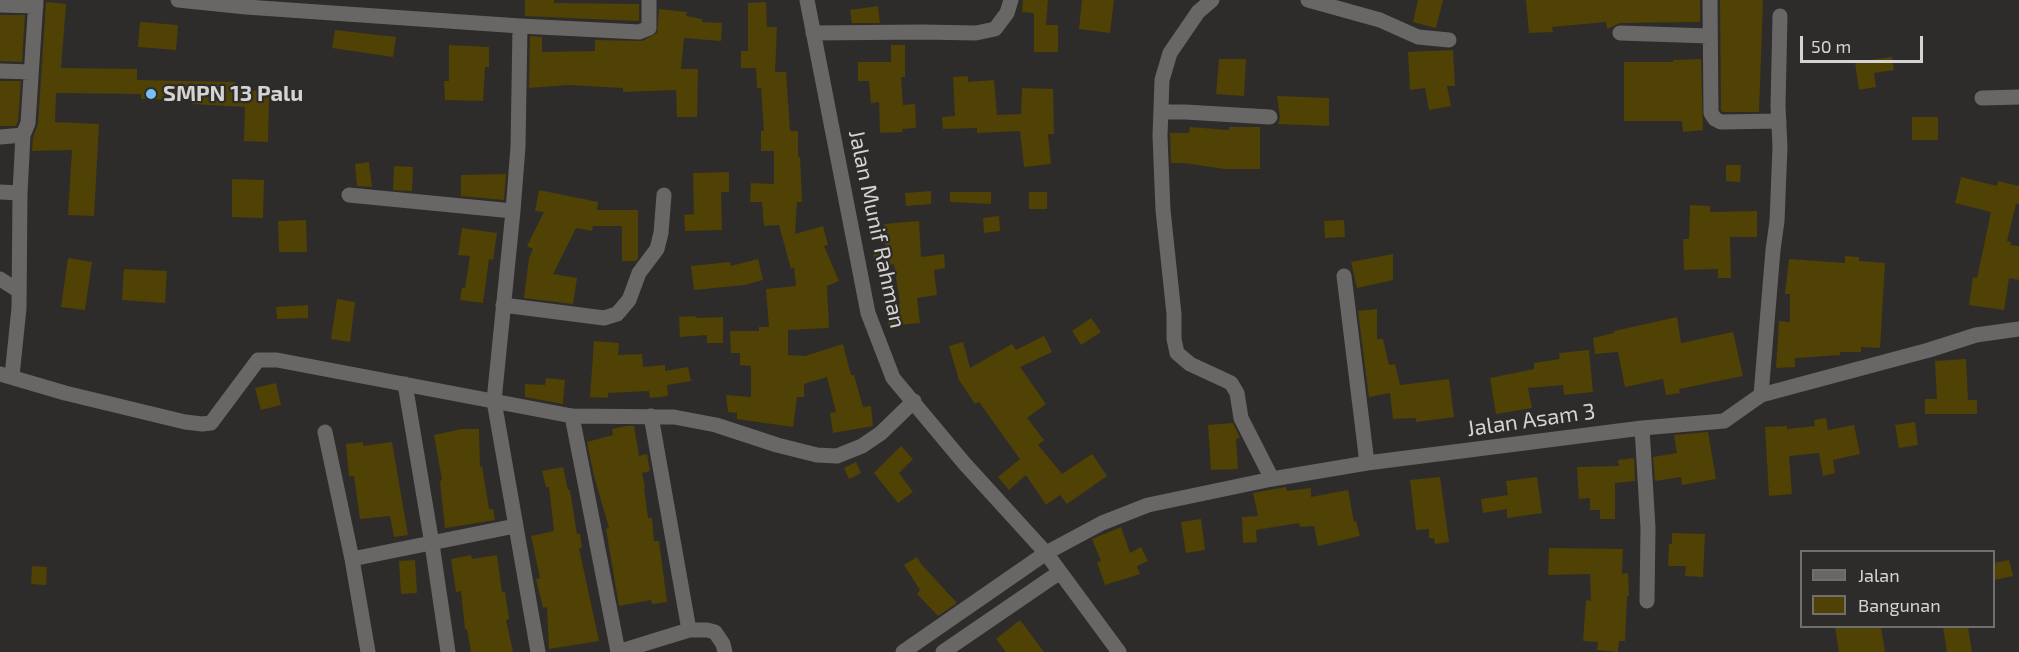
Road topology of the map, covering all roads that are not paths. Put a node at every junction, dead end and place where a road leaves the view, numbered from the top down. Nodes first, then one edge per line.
1 (178, 0) edge
2 (184, 0) edge
3 (649, 0) edge
4 (807, 0) edge
5 (1011, 0) edge
6 (1212, 0) edge
7 (1308, 0) edge
8 (1710, 0) edge
9 (36, 3) edge
10 (0, 5) edge
11 (1780, 16) dead end
12 (520, 26) junction
13 (813, 33) junction
14 (1620, 33) dead end
15 (1709, 36) junction
16 (1449, 40) dead end
17 (0, 71) edge
18 (31, 72) junction
19 (2019, 97) edge
20 (1982, 98) dead end
21 (1161, 112) junction
22 (1270, 117) dead end
23 (1779, 121) junction
24 (23, 135) junction
25 (0, 136) edge
26 (0, 192) edge
27 (20, 193) junction
28 (349, 195) dead end
29 (664, 195) dead end
30 (513, 211) junction
31 (1344, 276) dead end
32 (0, 279) edge
33 (19, 291) junction
34 (503, 305) junction
35 (2019, 328) edge
36 (6, 375) edge
37 (405, 384) junction
38 (1761, 395) junction
39 (494, 401) junction
40 (914, 401) junction
41 (572, 416) junction
42 (651, 416) junction
43 (1642, 428) junction
44 (325, 432) dead end
45 (1367, 463) junction
46 (1272, 479) junction
47 (515, 526) junction
48 (432, 544) junction
49 (1046, 553) junction
50 (352, 559) junction
51 (1060, 572) junction
52 (1647, 601) dead end
53 (689, 630) junction
54 (624, 651) edge
55 (368, 652) edge
56 (448, 652) edge
57 (538, 652) edge
58 (725, 652) edge
59 (903, 652) edge
60 (943, 652) edge
61 (1119, 652) edge

1 - 2 street
2 - 12 street
3 - 12 street
4 - 13 street, Jalan Munif Rahman
5 - 13 street
6 - 21 street
7 - 16 street
8 - 15 street
9 - 10 street
9 - 18 street
11 - 23 street
12 - 30 street
13 - 40 street, Jalan Munif Rahman
14 - 15 street
15 - 23 street
17 - 18 street
18 - 24 street
19 - 20 street
21 - 22 street
21 - 46 street
23 - 38 street
24 - 25 street
24 - 27 street
26 - 27 street
27 - 33 street
28 - 30 street
29 - 34 street
30 - 34 street
31 - 45 street
32 - 33 street
33 - 36 street
34 - 39 street
35 - 38 street, Jalan Asam 3
36 - 37 street
37 - 39 street
37 - 48 street
38 - 43 street, Jalan Asam 3
39 - 41 street
39 - 47 street
40 - 42 street
40 - 49 street, Jalan Munif Rahman
41 - 42 street
41 - 54 street
42 - 53 street
43 - 45 street, Jalan Asam 3
43 - 52 street
44 - 50 street
45 - 46 street, Jalan Asam 3
46 - 49 street, Jalan Asam 3
47 - 48 street
47 - 57 street
48 - 50 street
48 - 56 street
49 - 51 street, Jalan Munif Rahman
49 - 59 street, Jalan Asam 3
50 - 55 street
51 - 60 street
51 - 61 street, Jalan Munif Rahman
53 - 54 street
53 - 58 street

